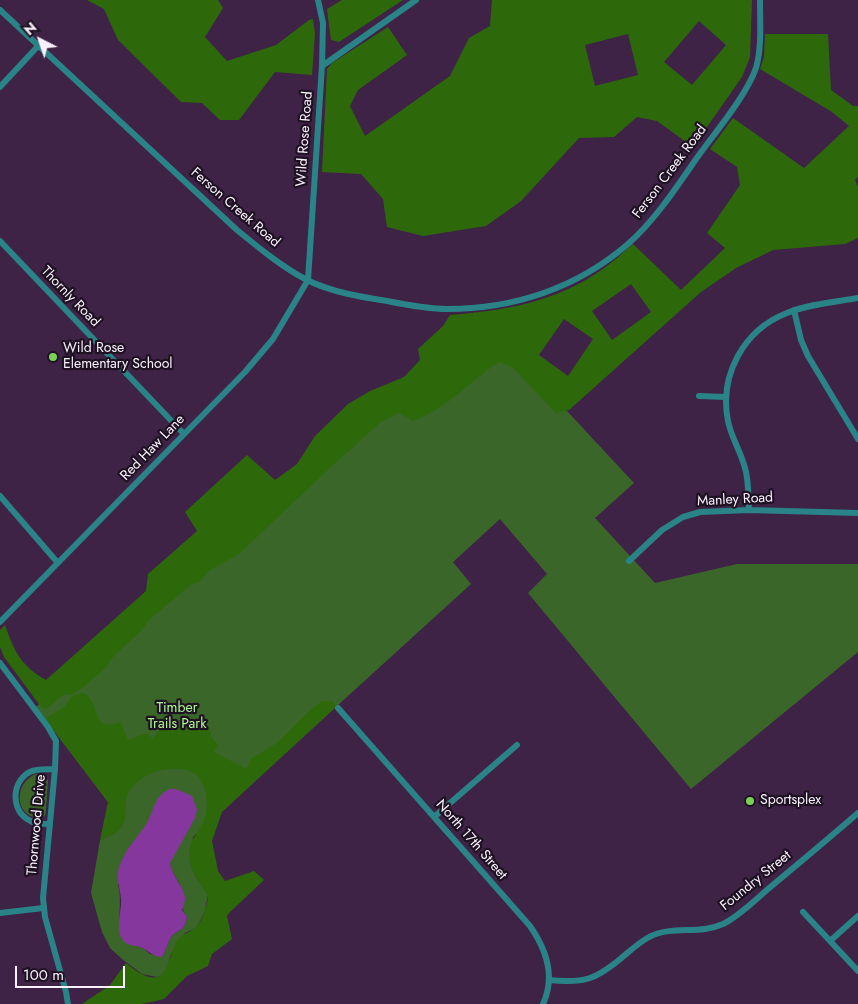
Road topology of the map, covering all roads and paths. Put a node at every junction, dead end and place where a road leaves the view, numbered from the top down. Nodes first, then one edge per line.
1 (318, 0) edge
2 (416, 0) edge
3 (760, 0) edge
4 (0, 10) edge
5 (38, 45) junction
6 (322, 66) junction
7 (0, 87) edge
8 (0, 241) edge
9 (308, 280) junction
10 (858, 298) edge
11 (794, 310) junction
12 (699, 396) dead end
13 (726, 397) junction
14 (184, 434) junction
15 (858, 439) edge
16 (0, 496) edge
17 (749, 510) junction
18 (858, 513) edge
19 (629, 561) dead end
20 (58, 563) junction
21 (0, 622) edge
22 (0, 662) edge
23 (338, 708) dead end
24 (517, 745) dead end
25 (55, 769) junction
26 (858, 813) edge
27 (434, 818) junction
28 (50, 824) junction
29 (43, 908) junction
30 (803, 912) dead end
31 (0, 913) edge
32 (858, 916) edge
33 (830, 941) junction
34 (858, 971) edge
35 (549, 980) junction
36 (68, 1004) edge
37 (543, 1004) edge

1 - 6 street, Wild Rose Road
2 - 6 street
3 - 9 street, Ferson Creek Road
4 - 5 street, Ferson Creek Road
5 - 7 street
5 - 9 street, Ferson Creek Road
6 - 9 street, Wild Rose Road
8 - 14 street, Thornly Road
9 - 14 street, Red Haw Lane
10 - 11 street
11 - 13 street
11 - 15 street
12 - 13 street
13 - 17 street
14 - 20 street, Red Haw Lane
16 - 20 street
17 - 18 street, Manley Road
17 - 19 street, Manley Road
20 - 21 street, Red Haw Lane
22 - 25 street, Thornwood Drive
23 - 27 street, North 17th Street
24 - 27 street
25 - 28 street, Thornwood Drive
25 - 28 street
26 - 35 street, Foundry Street
27 - 35 street, North 17th Street
28 - 29 street, Thornwood Drive
29 - 31 street
29 - 36 street, Thornwood Drive
30 - 33 street
32 - 33 street
33 - 34 street
35 - 37 street, North 17th Street

